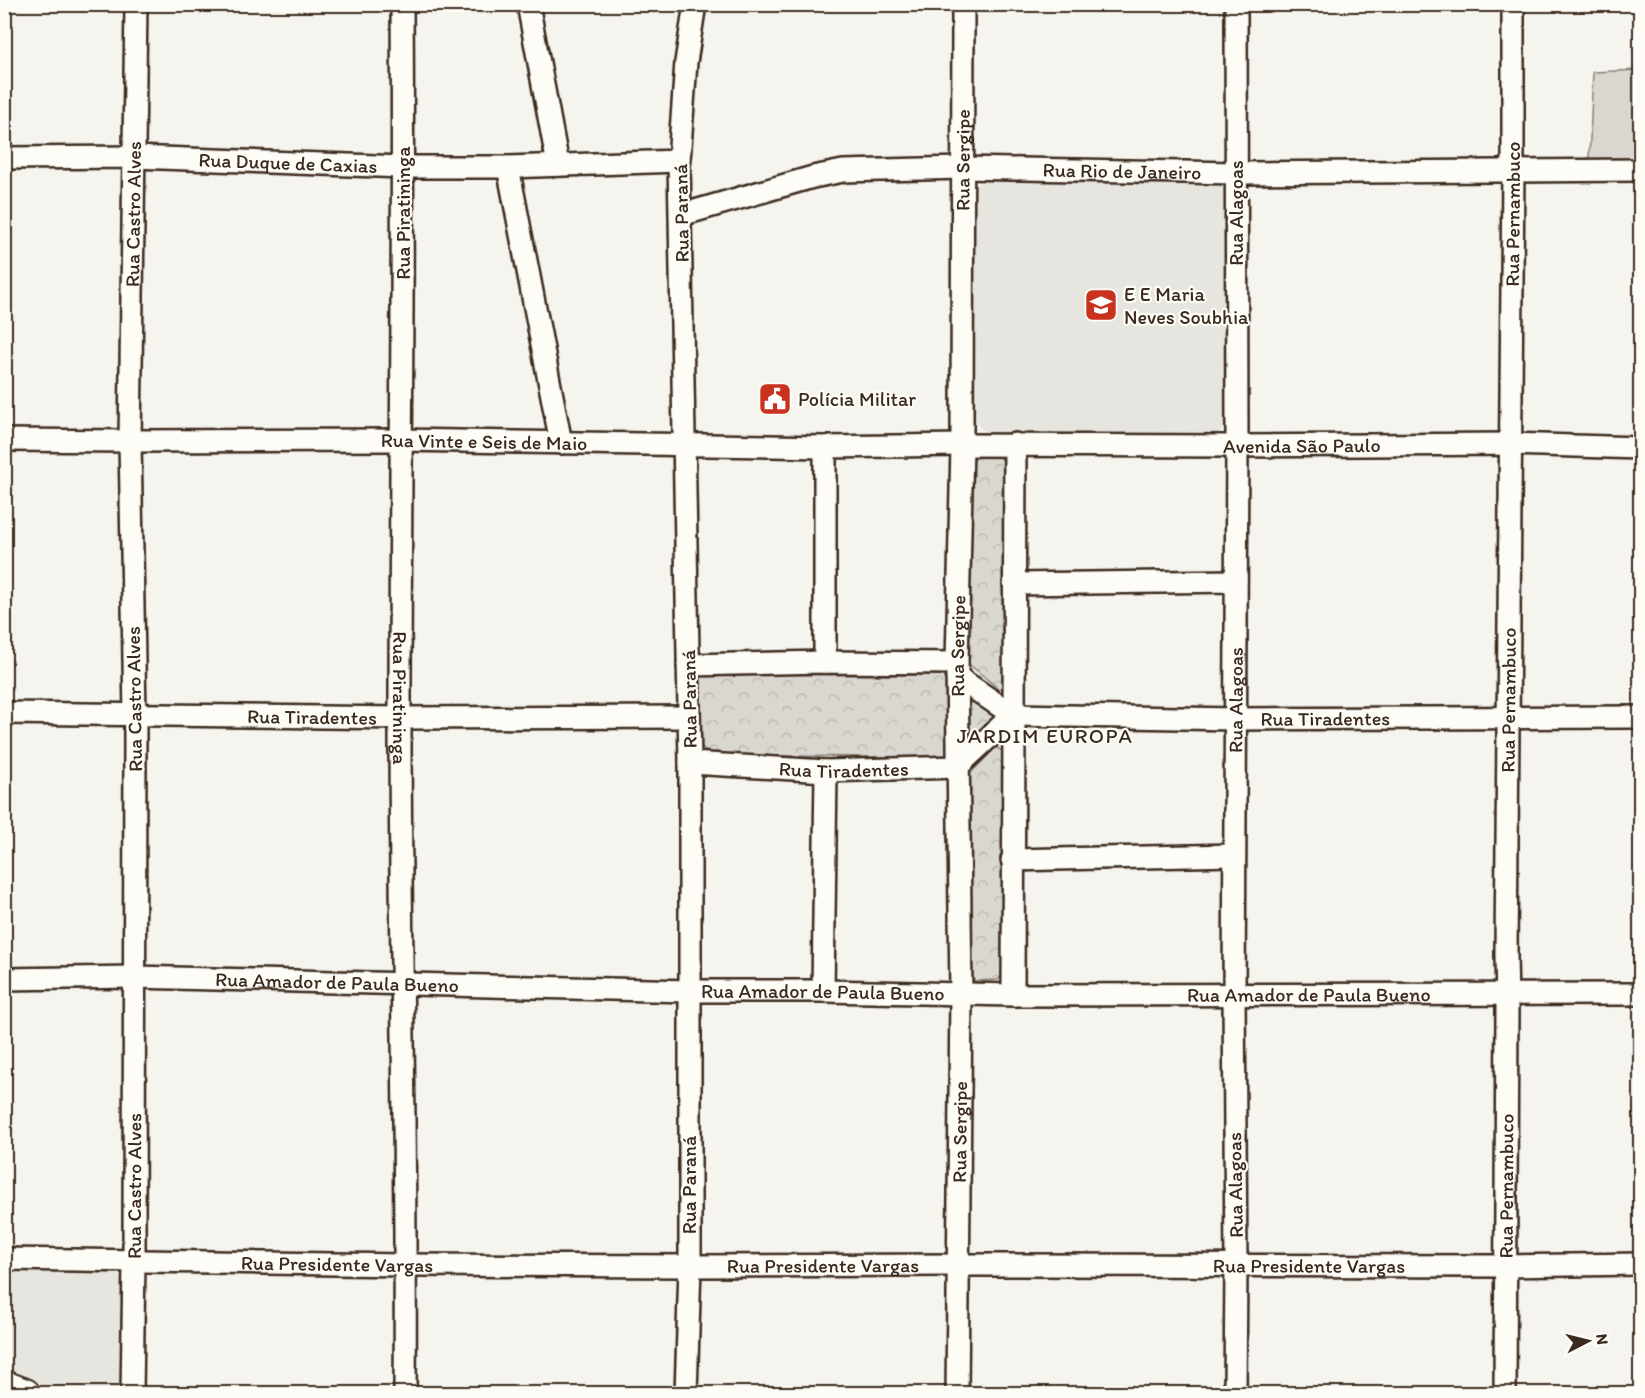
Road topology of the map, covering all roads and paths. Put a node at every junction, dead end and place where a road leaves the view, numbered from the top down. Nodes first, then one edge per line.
1 (136, 4) edge
2 (402, 4) edge
3 (528, 4) edge
4 (695, 4) edge
5 (963, 4) edge
6 (1236, 4) edge
7 (1513, 4) edge
8 (133, 157) junction
9 (4, 158) edge
10 (679, 161) junction
11 (558, 165) junction
12 (404, 166) junction
13 (508, 166) junction
14 (962, 168) junction
15 (1513, 170) junction
16 (1641, 170) edge
17 (1236, 173) junction
18 (681, 215) junction
19 (4, 440) edge
20 (402, 440) junction
21 (130, 441) junction
22 (561, 443) junction
23 (1015, 444) junction
24 (1510, 444) junction
25 (962, 445) junction
26 (684, 446) junction
27 (1237, 446) junction
28 (825, 447) junction
29 (1641, 448) edge
30 (1236, 581) junction
31 (1014, 584) junction
32 (825, 662) junction
33 (688, 665) junction
34 (957, 670) junction
35 (4, 713) edge
36 (135, 715) junction
37 (1013, 715) junction
38 (689, 717) junction
39 (1636, 717) dead end
40 (400, 718) junction
41 (1235, 719) junction
42 (1509, 719) junction
43 (690, 764) junction
44 (957, 767) junction
45 (826, 771) junction
46 (1234, 855) junction
47 (1012, 860) junction
48 (134, 977) junction
49 (4, 979) edge
50 (402, 983) junction
51 (689, 991) junction
52 (823, 992) junction
53 (1507, 993) junction
54 (961, 994) junction
55 (1641, 994) edge
56 (1233, 995) junction
57 (1013, 996) junction
58 (4, 1259) edge
59 (134, 1261) junction
60 (1641, 1264) edge
61 (406, 1265) junction
62 (958, 1265) junction
63 (690, 1266) junction
64 (1236, 1266) junction
65 (1505, 1266) junction
66 (4, 1386) edge
67 (25, 1394) edge
68 (132, 1394) edge
69 (405, 1394) edge
70 (686, 1394) edge
71 (957, 1394) edge
72 (1235, 1394) edge
73 (1505, 1394) edge

1 - 8 street, Rua Castro Alves
2 - 12 street, Rua Piratininga
3 - 11 street
4 - 10 street, Rua Paraná
5 - 14 street, Rua Sergipe
6 - 17 street, Rua Alagoas
7 - 15 street, Rua Pernambuco
8 - 9 street, Rua Duque de Caxias
8 - 12 street, Rua Duque de Caxias
8 - 21 street, Rua Castro Alves
10 - 11 street, Rua Duque de Caxias
10 - 18 street, Rua Paraná
11 - 13 street, Rua Duque de Caxias
12 - 13 street, Rua Duque de Caxias
12 - 20 street, Rua Piratininga
13 - 22 street
14 - 17 street, Rua Rio de Janeiro
14 - 18 street, Rua Rio de Janeiro
14 - 25 street, Rua Sergipe
15 - 16 street, Rua Rio de Janeiro
15 - 17 street, Rua Rio de Janeiro
15 - 24 street, Rua Pernambuco
17 - 27 street, Rua Alagoas
18 - 26 street, Rua Paraná
19 - 21 street, Rua Vinte e Seis de Maio
20 - 21 street, Rua Vinte e Seis de Maio
20 - 22 street, Rua Vinte e Seis de Maio
20 - 40 street, Rua Piratininga
21 - 36 street, Rua Castro Alves
22 - 26 street, Rua Vinte e Seis de Maio
23 - 25 street, Avenida São Paulo
23 - 27 street, Avenida São Paulo
23 - 31 street
24 - 27 street, Avenida São Paulo
24 - 29 street, Avenida São Paulo
24 - 42 street, Rua Pernambuco
25 - 28 street, Rua Vinte e Seis de Maio
25 - 34 street, Rua Sergipe
26 - 28 street, Rua Vinte e Seis de Maio
26 - 33 street, Rua Paraná
27 - 30 street, Rua Alagoas
28 - 32 street
30 - 31 street
30 - 41 street, Rua Alagoas
31 - 37 street
32 - 33 street
32 - 34 street
33 - 38 street, Rua Paraná
34 - 37 street
34 - 44 street, Rua Sergipe
35 - 36 street, Rua Tiradentes
36 - 40 street, Rua Tiradentes
36 - 48 street, Rua Castro Alves
37 - 41 street, Rua Tiradentes
37 - 44 street
37 - 47 street
38 - 40 street, Rua Tiradentes
38 - 43 street, Rua Paraná
39 - 42 street, Rua Tiradentes
40 - 50 street, Rua Piratininga
41 - 42 street, Rua Tiradentes
41 - 46 street, Rua Alagoas
42 - 53 street, Rua Pernambuco
43 - 45 street, Rua Tiradentes
43 - 51 street, Rua Paraná
44 - 45 street, Rua Tiradentes
44 - 54 street, Rua Sergipe
45 - 52 street
46 - 47 street
46 - 56 street, Rua Alagoas
47 - 57 street
48 - 49 street, Rua Amador de Paula Bueno
48 - 50 street, Rua Amador de Paula Bueno
48 - 59 street, Rua Castro Alves
50 - 51 street, Rua Amador de Paula Bueno
50 - 61 street, Rua Piratininga
51 - 52 street, Rua Amador de Paula Bueno
51 - 63 street, Rua Paraná
52 - 54 street, Rua Amador de Paula Bueno
53 - 55 street, Rua Amador de Paula Bueno
53 - 56 street, Rua Amador de Paula Bueno
53 - 65 street, Rua Pernambuco
54 - 57 street, Rua Amador de Paula Bueno
54 - 62 street, Rua Sergipe
56 - 57 street, Rua Amador de Paula Bueno
56 - 64 street, Rua Alagoas
58 - 59 street, Rua Presidente Vargas
59 - 61 street, Rua Presidente Vargas
59 - 68 street, Rua Castro Alves
60 - 65 street, Rua Presidente Vargas
61 - 63 street, Rua Presidente Vargas
61 - 69 street, Rua Piratininga
62 - 63 street, Rua Presidente Vargas
62 - 64 street, Rua Presidente Vargas
62 - 71 street, Rua Sergipe
63 - 70 street, Rua Paraná
64 - 65 street, Rua Presidente Vargas
64 - 72 street, Rua Alagoas
65 - 73 street, Rua Pernambuco
66 - 67 street

